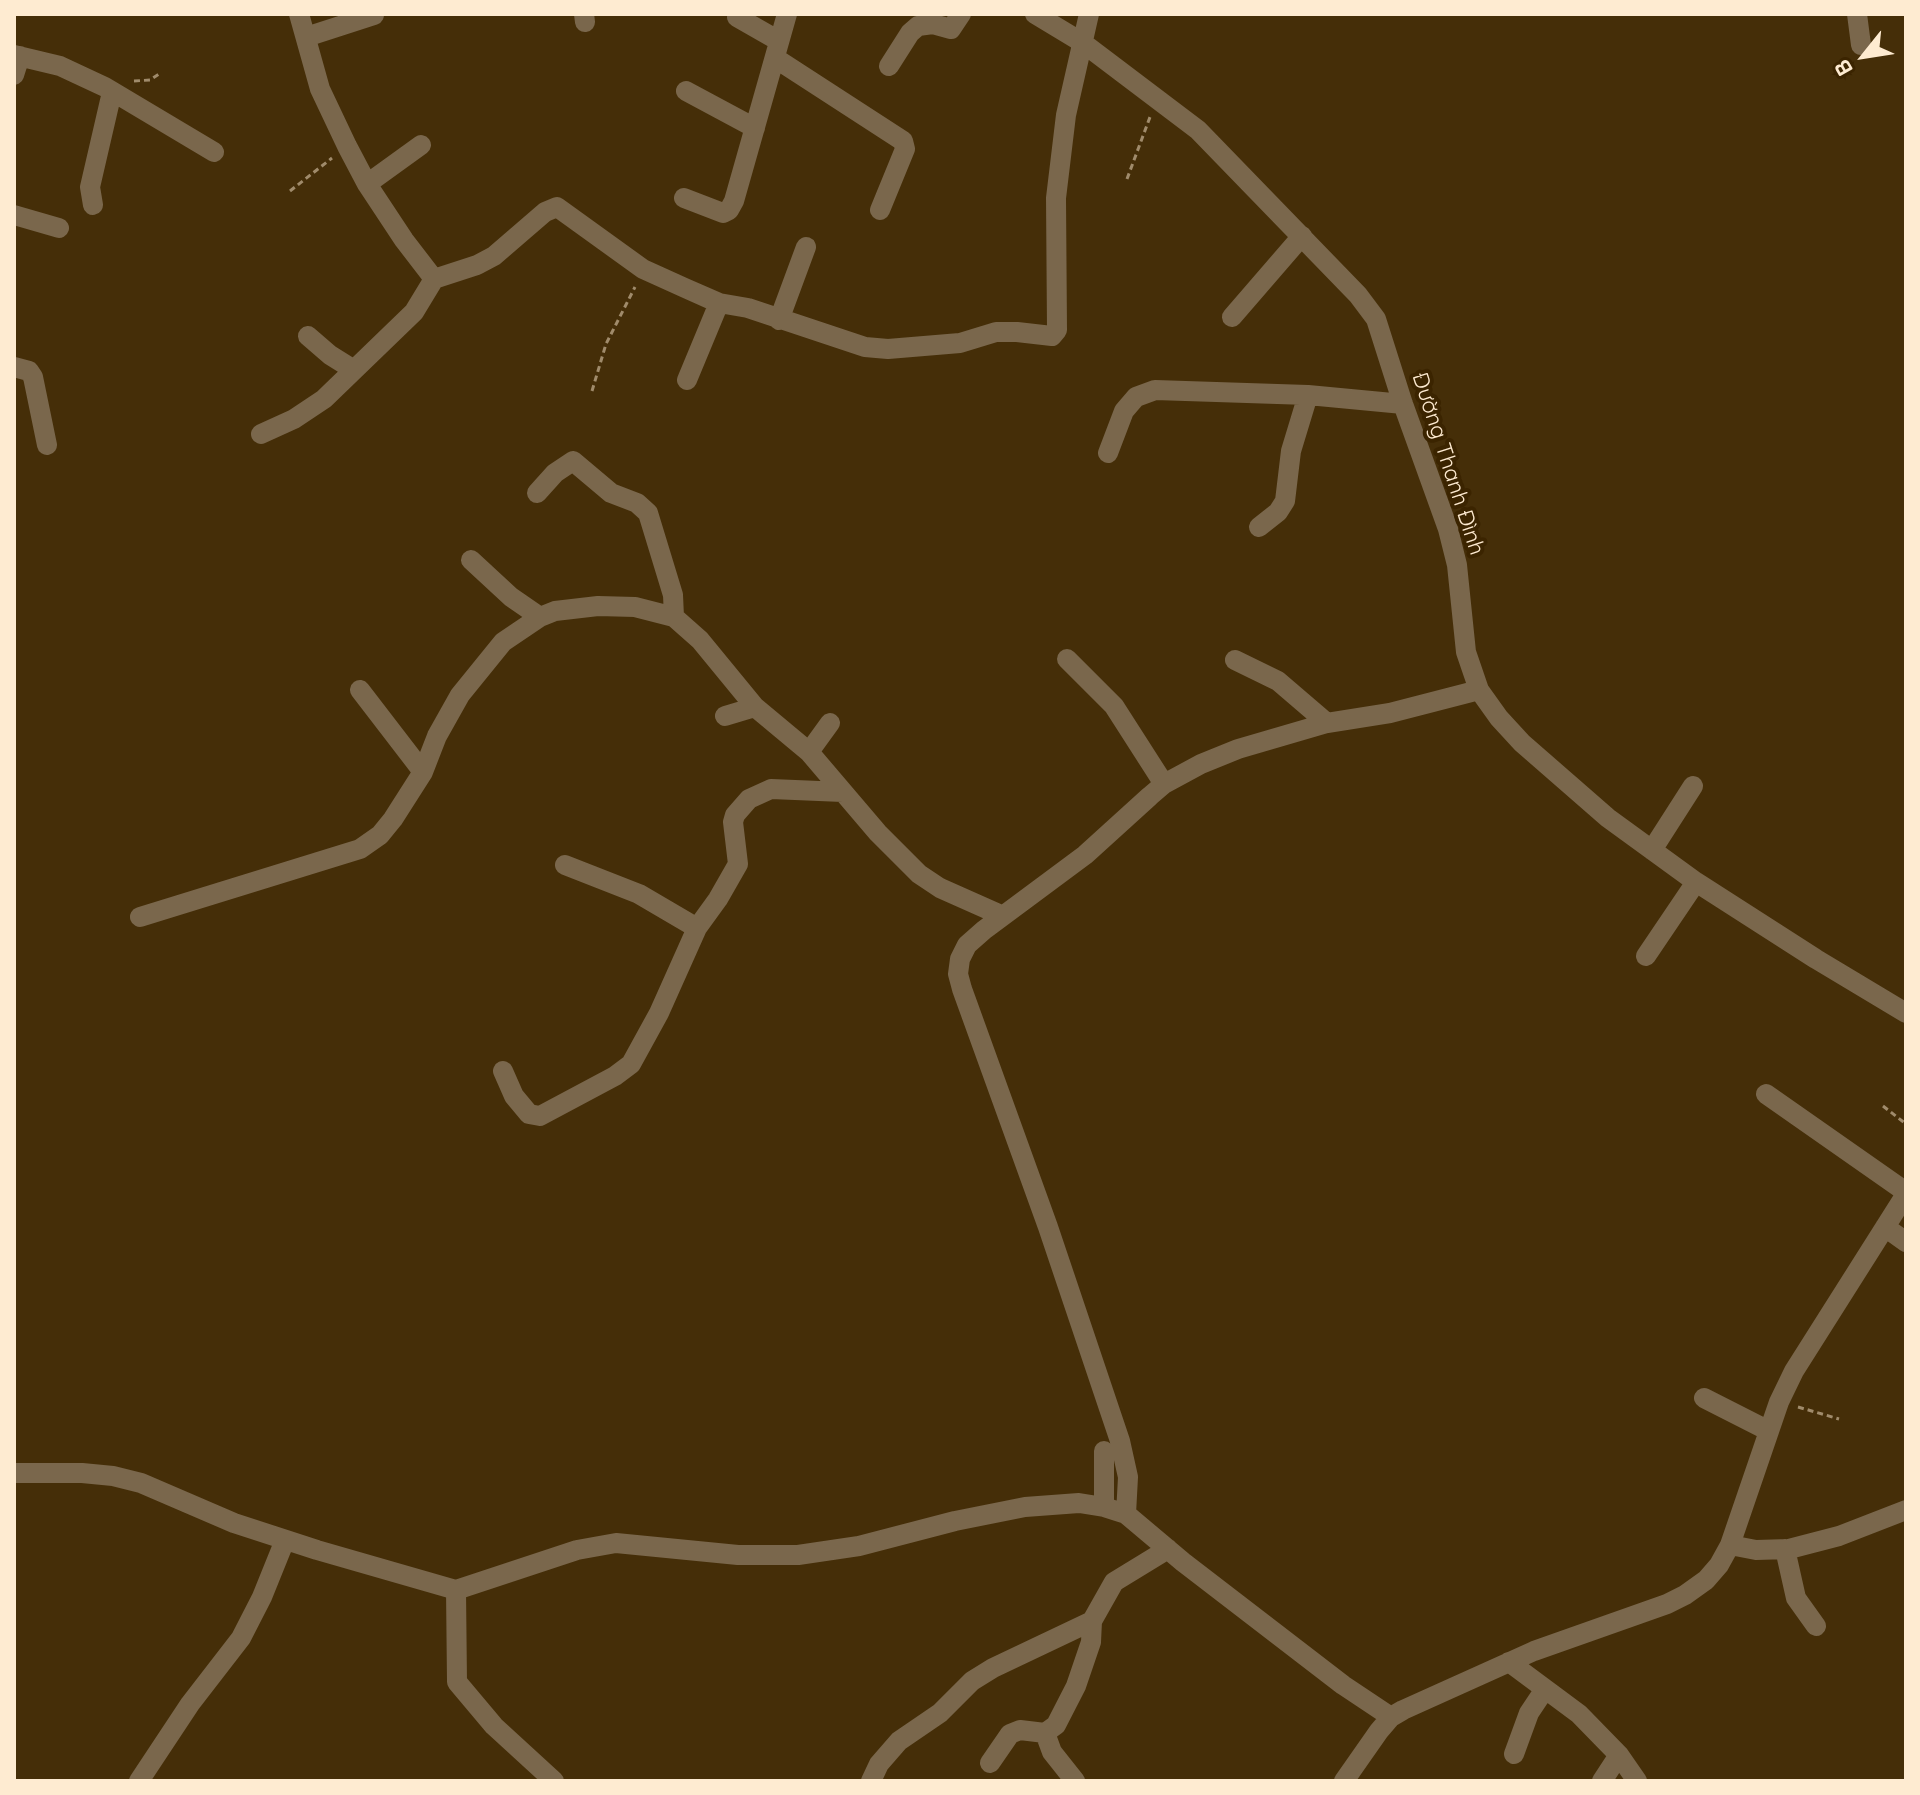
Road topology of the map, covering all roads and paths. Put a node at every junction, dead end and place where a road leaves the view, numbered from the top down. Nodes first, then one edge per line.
1 (299, 14) edge
2 (787, 14) edge
3 (961, 14) edge
4 (1035, 14) edge
5 (1089, 14) edge
6 (1857, 14) edge
7 (374, 15) edge
8 (737, 17) dead end
9 (306, 37) junction
10 (1083, 43) junction
11 (1861, 45) dead end
12 (777, 50) junction
13 (16, 62) edge
14 (889, 66) dead end
15 (686, 91) dead end
16 (112, 92) junction
17 (1159, 99) junction
18 (755, 128) junction
19 (421, 145) dead end
20 (347, 146) junction
21 (214, 152) dead end
22 (1127, 179) dead end
23 (367, 184) junction
24 (290, 191) dead end
25 (684, 198) dead end
26 (93, 205) dead end
27 (880, 210) dead end
28 (14, 215) edge
29 (59, 228) dead end
30 (1302, 236) junction
31 (806, 247) dead end
32 (643, 269) junction
33 (434, 279) junction
34 (719, 303) junction
35 (1232, 317) dead end
36 (779, 320) junction
37 (308, 336) dead end
38 (14, 367) edge
39 (354, 370) junction
40 (687, 380) dead end
41 (592, 391) dead end
42 (1308, 395) junction
43 (1403, 404) junction
44 (261, 434) dead end
45 (47, 445) dead end
46 (1108, 453) dead end
47 (537, 493) dead end
48 (1259, 527) dead end
49 (471, 560) dead end
50 (561, 597) dead end
51 (535, 613) junction
52 (674, 617) junction
53 (1067, 659) dead end
54 (1235, 660) dead end
55 (360, 690) dead end
56 (1479, 690) junction
57 (755, 707) junction
58 (725, 716) dead end
59 (830, 723) dead end
60 (1327, 723) junction
61 (809, 752) junction
62 (423, 772) junction
63 (1164, 784) junction
64 (1693, 786) dead end
65 (843, 792) junction
66 (1652, 850) junction
67 (565, 865) dead end
68 (1696, 882) junction
69 (1003, 916) junction
70 (140, 917) dead end
71 (697, 928) junction
72 (1646, 956) dead end
73 (1906, 1013) edge
74 (503, 1071) dead end
75 (1766, 1094) dead end
76 (1883, 1106) dead end
77 (1906, 1124) edge
78 (1906, 1193) edge
79 (1885, 1227) junction
80 (1906, 1242) edge
81 (1704, 1398) dead end
82 (1779, 1402) junction
83 (1839, 1419) dead end
84 (1769, 1431) junction
85 (1104, 1451) dead end
86 (14, 1473) edge
87 (1104, 1507) junction
88 (1906, 1510) edge
89 (1126, 1514) junction
90 (285, 1540) junction
91 (1730, 1545) junction
92 (1168, 1549) junction
93 (1785, 1549) junction
94 (456, 1590) junction
95 (1092, 1621) junction
96 (1816, 1626) dead end
97 (1509, 1662) junction
98 (1545, 1689) junction
99 (1391, 1717) junction
100 (1045, 1733) junction
101 (1514, 1754) dead end
102 (1619, 1755) junction
103 (990, 1763) dead end
104 (1348, 1779) edge
105 (139, 1781) edge
106 (554, 1781) edge
107 (871, 1781) edge
108 (1075, 1781) edge
109 (1602, 1781) edge
110 (1637, 1781) edge

1 - 9 street
2 - 12 street
3 - 14 street
4 - 10 street, Đường Thanh Đình
5 - 10 street
6 - 11 street
7 - 9 street
8 - 12 street
9 - 20 street
10 - 17 street, Đường Thanh Đình
10 - 36 street
12 - 18 street
12 - 27 street
13 - 16 street
15 - 18 street
16 - 21 street
16 - 26 street
17 - 22 path
17 - 30 street, Đường Thanh Đình
18 - 25 street
19 - 23 street
20 - 23 street
20 - 24 path
23 - 33 street
28 - 29 street
30 - 35 street
30 - 43 street, Đường Thanh Đình
31 - 36 street
32 - 33 street
32 - 34 street
32 - 41 path
33 - 39 street
34 - 36 street
34 - 40 street
37 - 39 street
38 - 45 street
39 - 44 street
42 - 43 street
42 - 46 street
42 - 48 street
43 - 56 street, Đường Thanh Đình
47 - 52 street
49 - 51 street
50 - 51 street
51 - 52 street
51 - 62 street
52 - 57 street
53 - 63 street
54 - 60 street
55 - 62 street
56 - 60 street
56 - 66 street, Đường Thanh Đình
57 - 58 street
57 - 61 street
59 - 61 street
60 - 63 street
61 - 65 street
62 - 70 street
63 - 69 street
64 - 66 street
65 - 69 street
65 - 71 street
66 - 68 street, Đường Thanh Đình
67 - 71 street
68 - 72 street
68 - 73 street, Đường Thanh Đình
69 - 89 street
71 - 74 street
75 - 78 street
76 - 77 path
78 - 79 street
79 - 80 street
79 - 82 street
81 - 84 street
82 - 83 path
82 - 84 street
84 - 91 street
85 - 87 street
86 - 90 street
87 - 89 street
87 - 94 street
88 - 93 street
89 - 92 street
90 - 94 street
90 - 105 street
91 - 93 street
91 - 97 street
92 - 95 street
92 - 99 street
93 - 96 street
94 - 106 street
95 - 100 street
95 - 107 street
97 - 98 street
97 - 99 street
98 - 101 street
98 - 102 street
99 - 104 street
100 - 103 street
100 - 108 street
102 - 109 street
102 - 110 street

